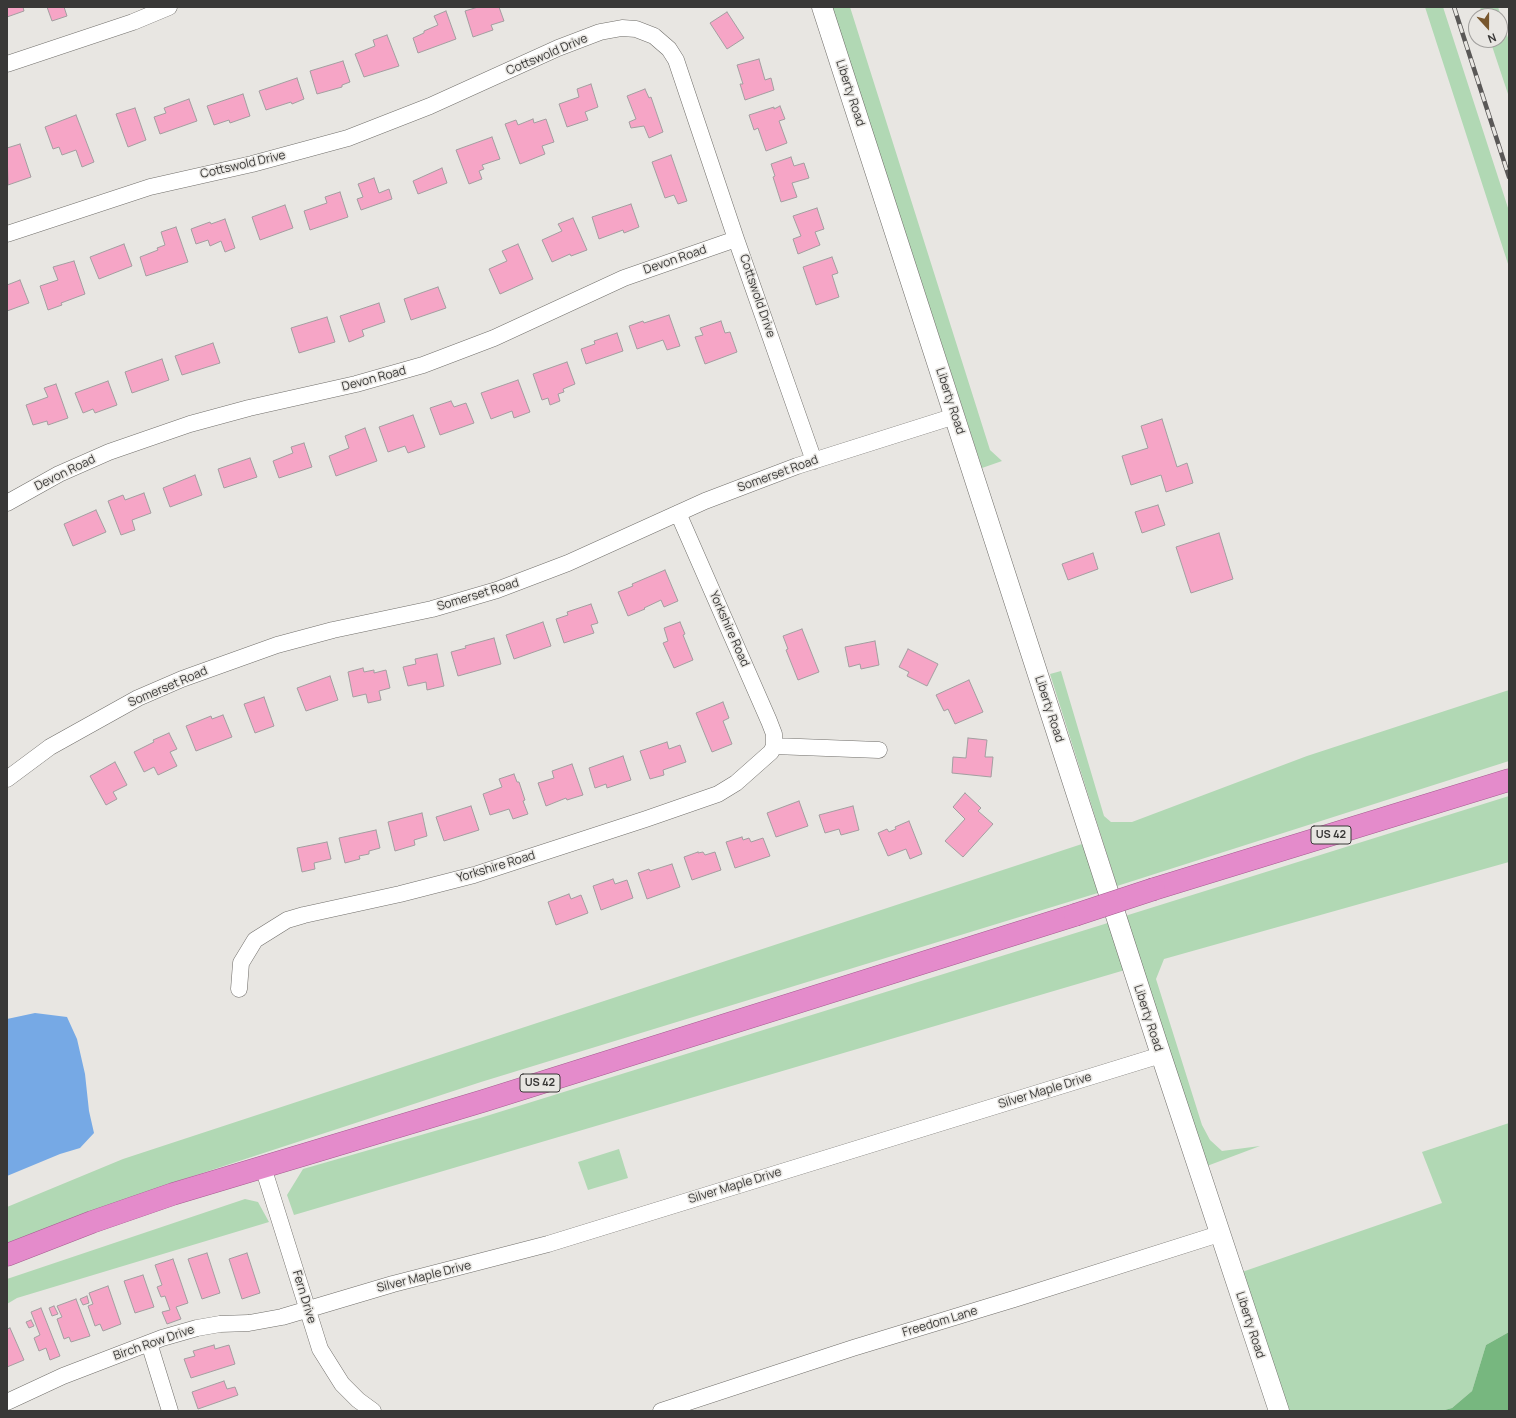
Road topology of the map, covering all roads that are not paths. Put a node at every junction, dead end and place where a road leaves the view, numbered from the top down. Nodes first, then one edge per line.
1 (169, 7) edge
2 (822, 7) edge
3 (7, 64) edge
4 (7, 234) edge
5 (736, 239) junction
6 (955, 416) junction
7 (814, 461) junction
8 (7, 503) edge
9 (678, 513) junction
10 (774, 746) junction
11 (879, 750) dead end
12 (7, 779) edge
13 (1509, 780) edge
14 (239, 989) dead end
15 (1160, 1055) junction
16 (263, 1167) junction
17 (1219, 1234) junction
18 (7, 1255) edge
19 (308, 1309) junction
20 (149, 1343) junction
21 (7, 1402) edge
22 (170, 1411) edge
23 (373, 1411) edge
24 (661, 1411) edge
25 (1279, 1411) edge

1 - 3 street
2 - 6 street, Liberty Road
4 - 5 street, Cottswold Drive
5 - 7 street, Cottswold Drive
5 - 8 street, Devon Road
6 - 7 street, Somerset Road
6 - 15 street, Liberty Road
7 - 9 street, Somerset Road
9 - 10 street, Yorkshire Road
9 - 12 street, Somerset Road
10 - 11 street
10 - 14 street, Yorkshire Road
13 - 16 highway, US 42, bridge
15 - 17 street, Liberty Road
15 - 19 street, Silver Maple Drive
16 - 18 highway, US 42
16 - 19 street, Fern Drive
17 - 24 street, Freedom Lane
17 - 25 street, Liberty Road
19 - 20 street, Birch Row Drive
19 - 23 street, Fern Drive
20 - 21 street, Birch Row Drive
20 - 22 street

